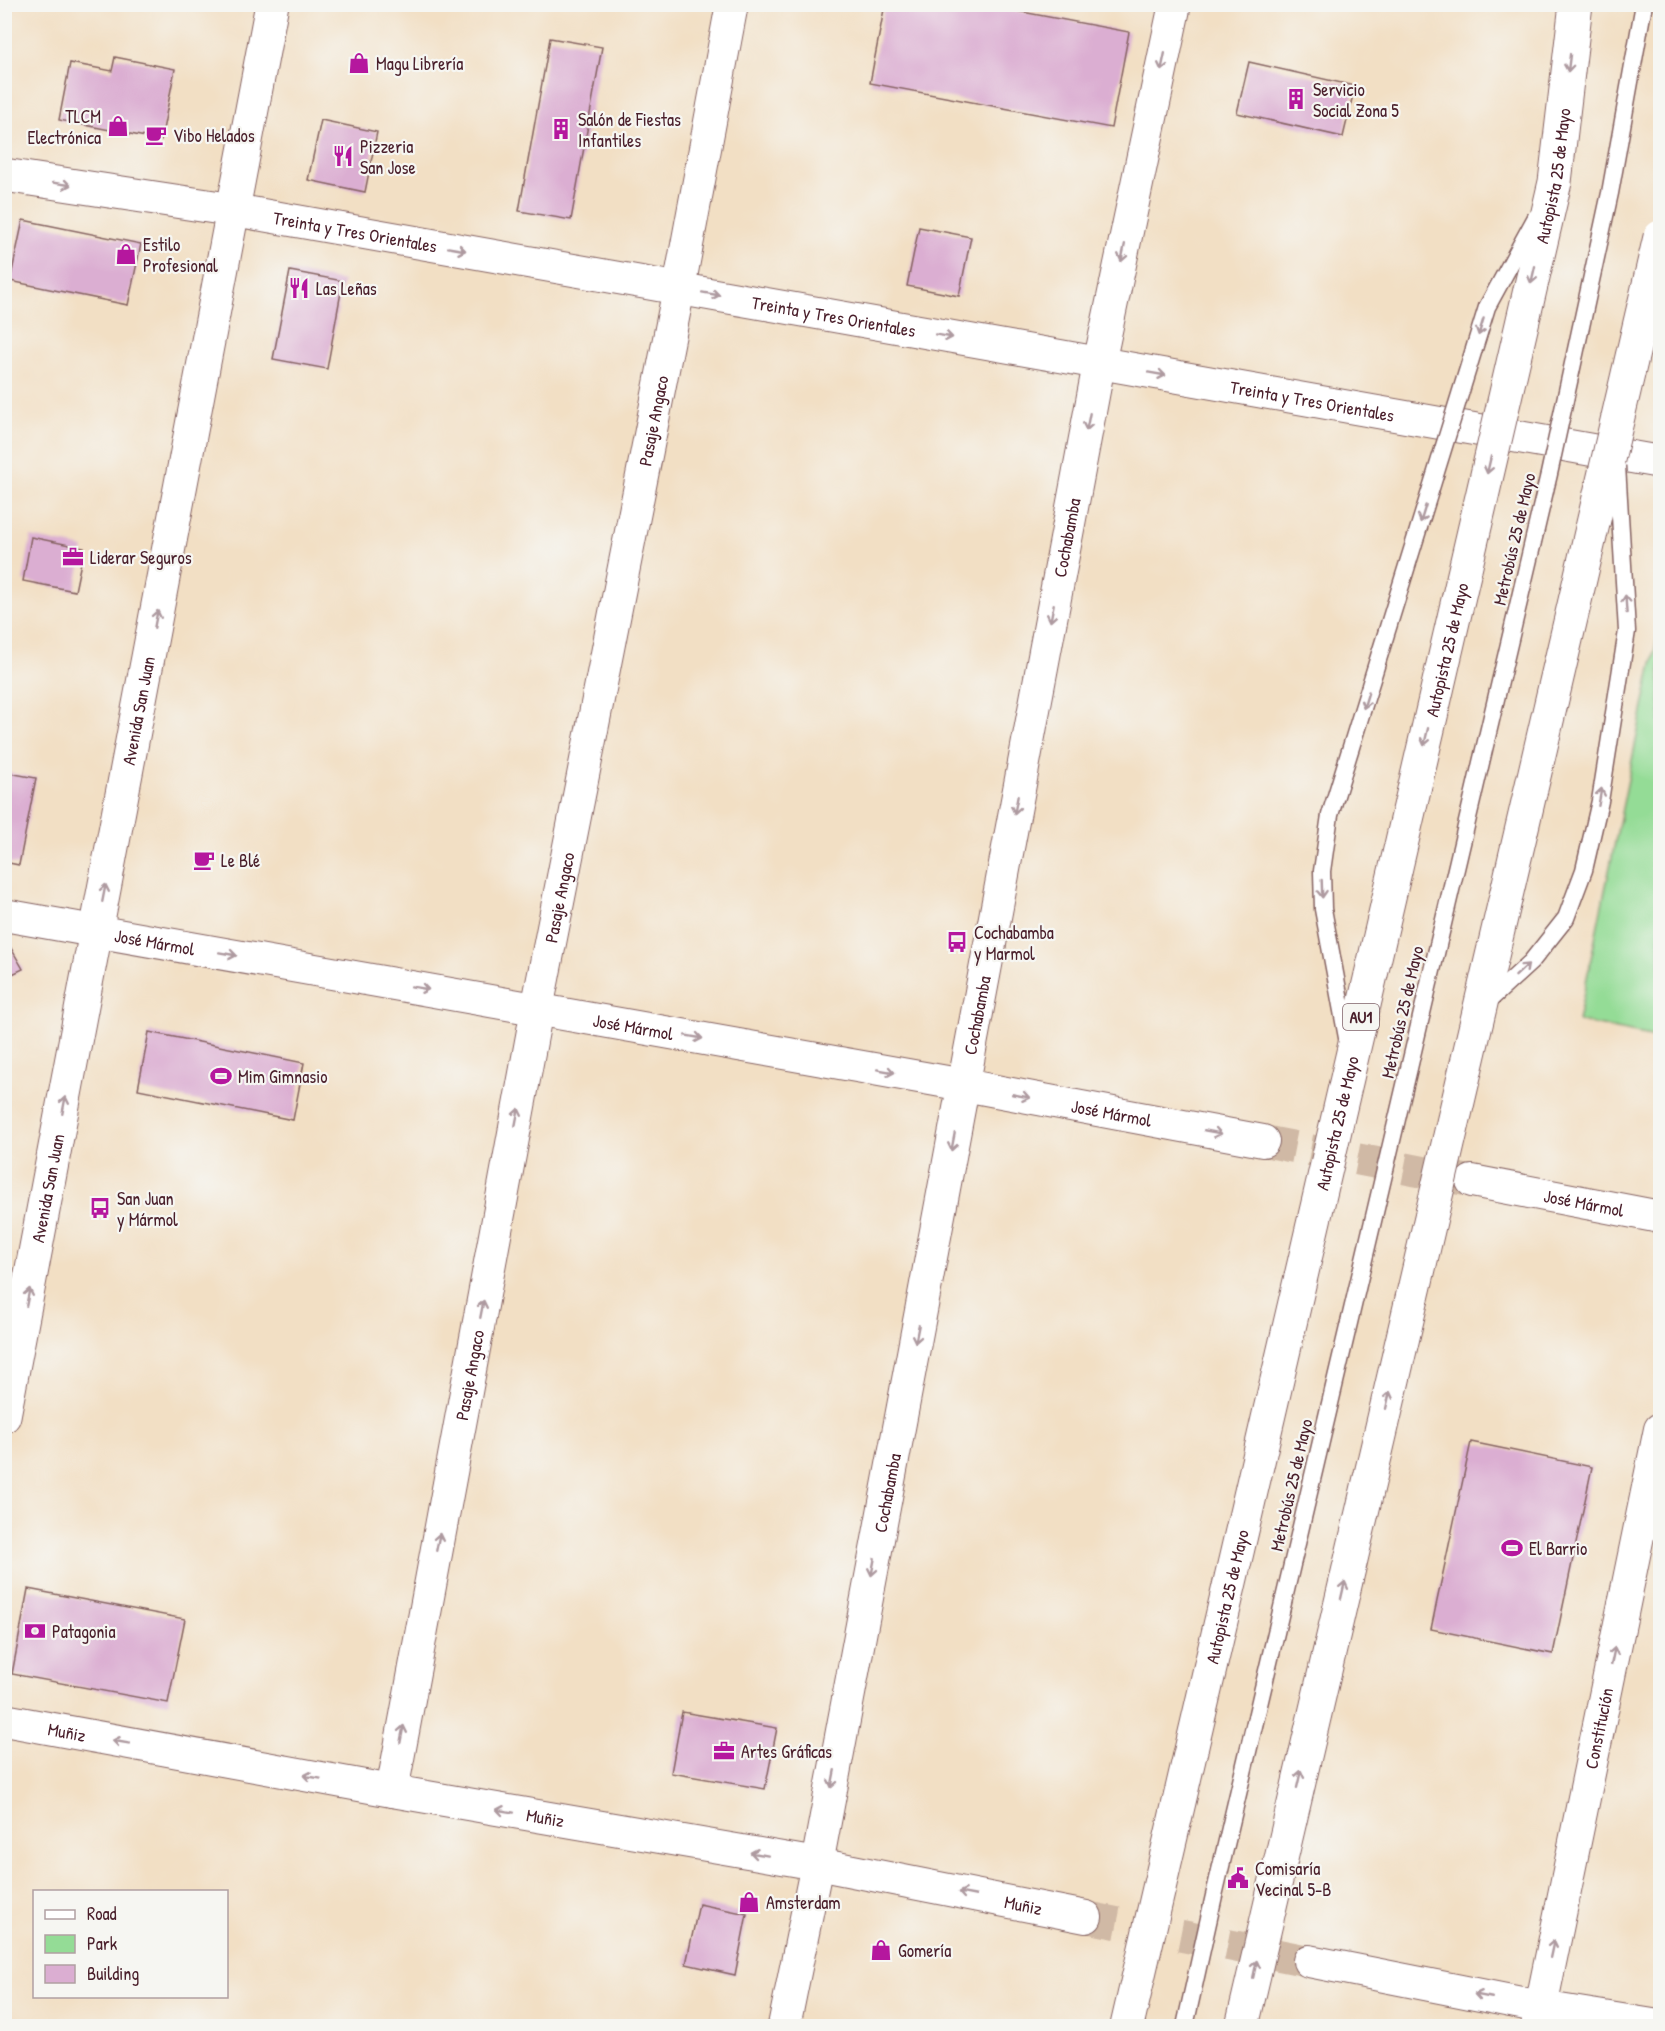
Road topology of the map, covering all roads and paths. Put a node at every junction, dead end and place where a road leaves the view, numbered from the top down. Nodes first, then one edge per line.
1 (272, 4) edge
2 (732, 4) edge
3 (1175, 4) edge
4 (1576, 4) edge
5 (1644, 4) edge
6 (4, 176) edge
7 (1555, 182) junction
8 (234, 210) junction
9 (1660, 237) edge
10 (679, 288) junction
11 (1099, 364) junction
12 (1615, 431) junction
13 (1660, 462) edge
14 (4, 915) edge
15 (97, 930) junction
16 (537, 1009) junction
17 (1479, 1010) junction
18 (1351, 1058) junction
19 (964, 1085) junction
20 (1263, 1141) tunnel mouth
21 (1472, 1181) tunnel mouth
22 (1660, 1217) edge
23 (4, 1416) edge
24 (1660, 1429) edge
25 (4, 1720) edge
26 (392, 1791) junction
27 (816, 1864) junction
28 (1086, 1917) tunnel mouth
29 (1309, 1961) tunnel mouth
30 (1539, 2017) edge
31 (784, 2026) edge
32 (1127, 2026) edge
33 (1185, 2026) edge
34 (1242, 2026) edge
35 (1659, 2026) edge

1 - 8 main road, Avenida San Juan
2 - 10 street, Pasaje Angaco
3 -> 11 street, Cochabamba
4 -> 7 main road, Autopista 25 de Mayo / AU1, bridge
5 - 33 lane, Metrobús 25 de Mayo, bridge
6 -> 8 main road, Treinta y Tres Orientales
7 -> 18 main road, Autopista 25 de Mayo / AU1, bridge
7 -> 18 lane, bridge
8 -> 10 street, Treinta y Tres Orientales
15 -> 8 main road, Avenida San Juan
9 - 12 main road, bridge
10 -> 11 street, Treinta y Tres Orientales
10 - 16 street, Pasaje Angaco
11 -> 13 street, Treinta y Tres Orientales
11 -> 19 street, Cochabamba
12 - 17 main road, bridge
17 -> 12 lane, bridge
14 - 15 street, José Mármol
15 -> 16 street, José Mármol
23 -> 15 main road, Avenida San Juan
16 -> 19 street, José Mármol
26 -> 16 street, Pasaje Angaco
34 -> 17 main road, bridge
18 - 32 main road, Autopista 25 de Mayo / AU1, bridge
19 -> 20 street, José Mármol
19 -> 27 street, Cochabamba
21 - 22 street, José Mármol
30 -> 24 street, Constitución
26 -> 25 street, Muñiz
27 -> 26 street, Muñiz
28 -> 27 street, Muñiz
27 - 31 street, Cochabamba
30 -> 29 street
30 - 35 street

